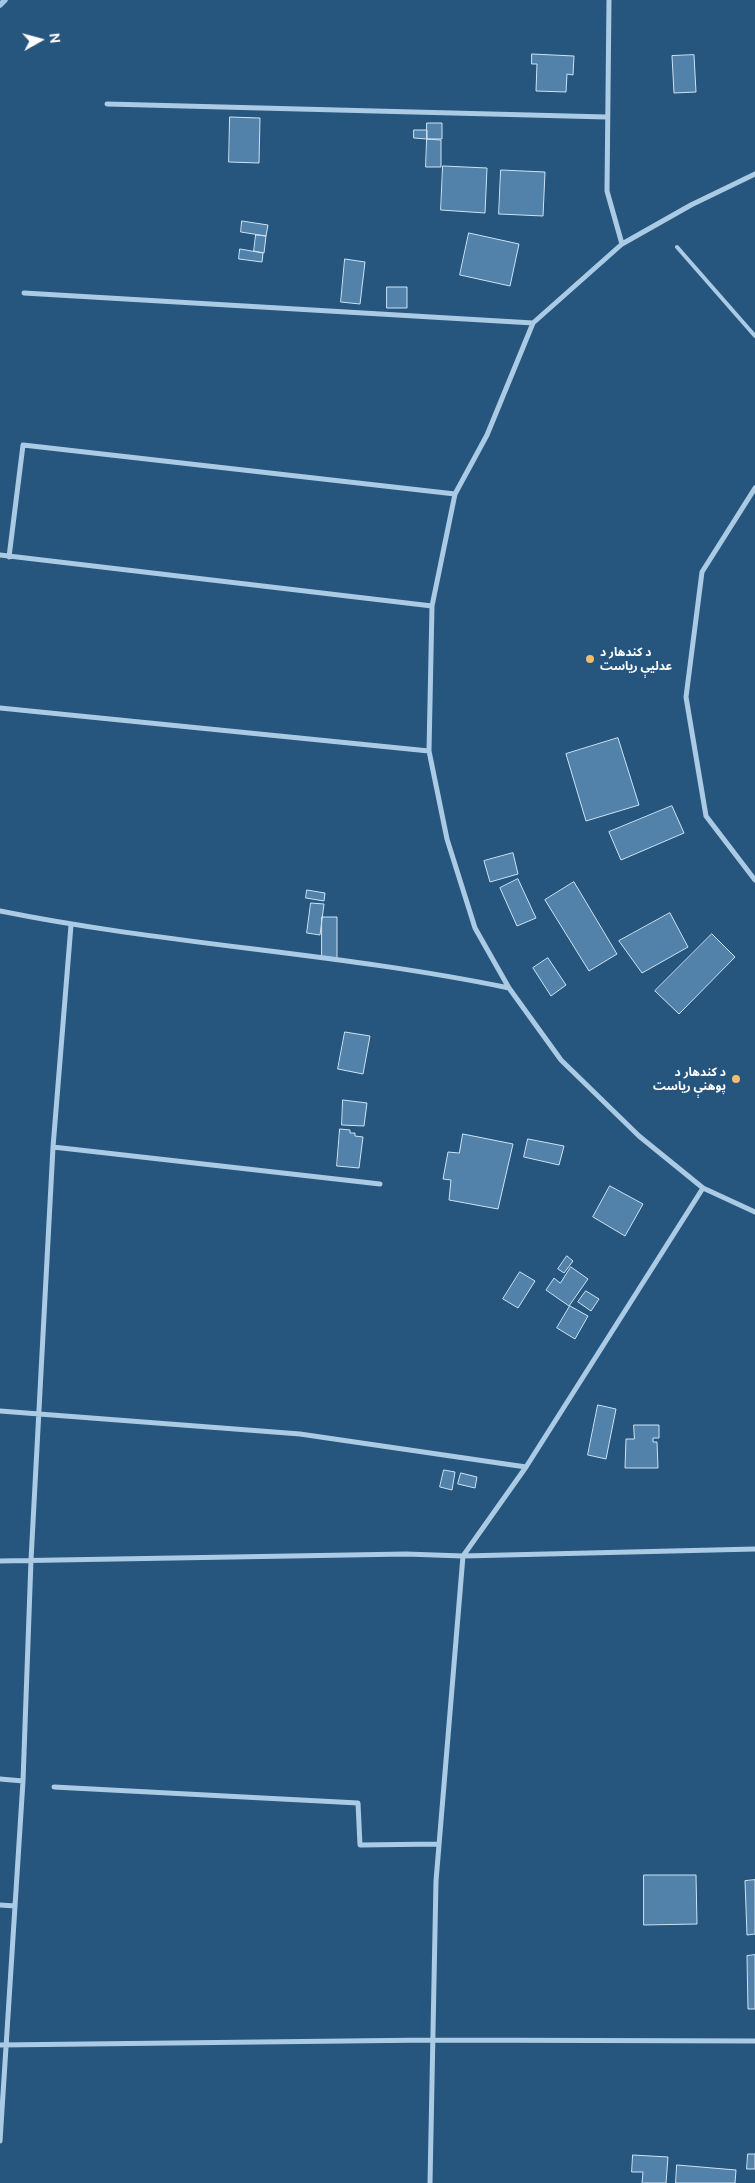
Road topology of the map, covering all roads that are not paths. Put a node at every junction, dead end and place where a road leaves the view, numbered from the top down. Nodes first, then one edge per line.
1 (609, 0) edge
2 (107, 104) dead end
3 (606, 117) junction
4 (755, 174) edge
5 (622, 244) junction
6 (677, 247) dead end
7 (24, 293) dead end
8 (533, 323) junction
9 (755, 336) edge
10 (755, 488) edge
11 (455, 494) junction
12 (0, 556) edge
13 (10, 556) junction
14 (432, 606) junction
15 (0, 708) edge
16 (429, 751) junction
17 (755, 880) edge
18 (0, 911) edge
19 (71, 925) junction
20 (509, 988) junction
21 (53, 1147) junction
22 (380, 1184) dead end
23 (703, 1188) junction
24 (755, 1212) edge
25 (0, 1411) edge
26 (39, 1413) junction
27 (526, 1467) junction
28 (755, 1549) edge
29 (463, 1556) junction
30 (30, 1560) junction
31 (0, 1561) edge
32 (0, 1779) edge
33 (23, 1780) junction
34 (54, 1787) dead end
35 (439, 1844) junction
36 (0, 1905) edge
37 (15, 1906) junction
38 (432, 2040) junction
39 (755, 2041) edge
40 (3, 2045) edge
41 (0, 2140) edge
42 (430, 2183) edge

1 - 3 street
2 - 3 street
3 - 5 street
4 - 5 street
5 - 8 street
6 - 9 lane
7 - 8 street
8 - 11 street
10 - 17 street
11 - 13 street
11 - 14 street
12 - 13 street
13 - 14 street
14 - 16 street
15 - 16 street
16 - 20 street
18 - 19 street
19 - 20 street
19 - 21 street
20 - 23 street
21 - 22 street
21 - 26 street
23 - 24 street
23 - 27 street
25 - 26 street
26 - 27 street
26 - 30 street
27 - 29 street
28 - 29 street
29 - 30 street
29 - 35 street
30 - 31 street
30 - 33 street
32 - 33 street
33 - 37 street
34 - 35 street
35 - 38 street
36 - 37 street
37 - 40 street
38 - 39 street
38 - 40 street
38 - 42 street
40 - 41 street

